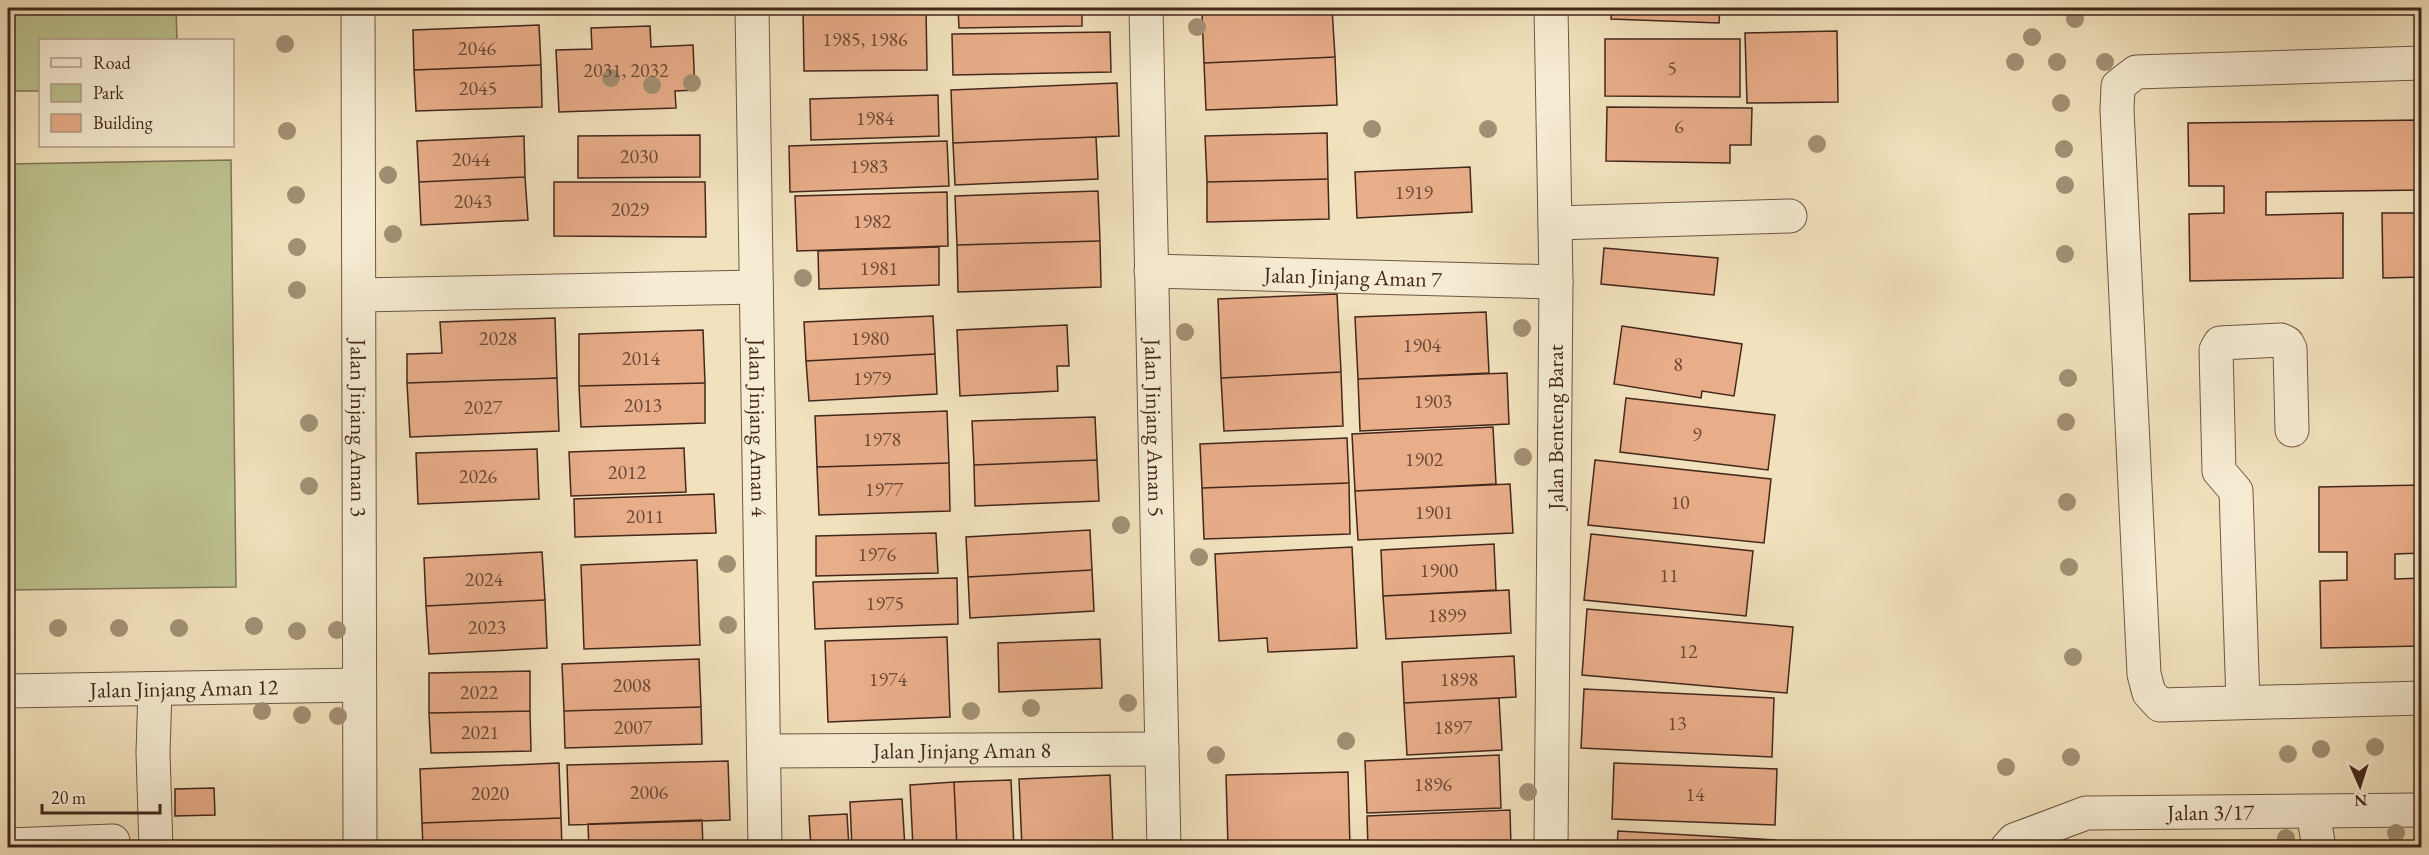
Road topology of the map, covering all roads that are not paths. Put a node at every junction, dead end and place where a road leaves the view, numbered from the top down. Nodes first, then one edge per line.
1 (358, 8) edge
2 (752, 8) edge
3 (1146, 8) edge
4 (1551, 8) edge
5 (2421, 63) edge
6 (1790, 216) dead end
7 (1555, 223) junction
8 (1151, 271) junction
9 (1556, 282) junction
10 (756, 287) junction
11 (359, 295) junction
12 (2292, 430) dead end
13 (359, 685) junction
14 (155, 689) junction
15 (8, 691) edge
16 (2421, 698) edge
17 (2243, 702) junction
18 (1162, 749) junction
19 (764, 751) junction
20 (2421, 810) edge
21 (2313, 812) junction
22 (113, 842) dead end
23 (8, 845) edge
24 (156, 848) edge
25 (360, 848) edge
26 (765, 848) edge
27 (1164, 848) edge
28 (1551, 848) edge
29 (2007, 848) edge
30 (2319, 848) edge

1 - 11 street, Jalan Jinjang Aman 3
2 - 10 street, Jalan Jinjang Aman 4
3 - 8 street, Jalan Jinjang Aman 5
4 - 7 street, Jalan Benteng Barat
5 - 17 street
6 - 7 street
7 - 9 street, Jalan Benteng Barat
8 - 9 street, Jalan Jinjang Aman 7
8 - 18 street, Jalan Jinjang Aman 5
9 - 28 street, Jalan Benteng Barat
10 - 11 street
10 - 19 street, Jalan Jinjang Aman 4
11 - 13 street, Jalan Jinjang Aman 3
12 - 17 street
13 - 14 street, Jalan Jinjang Aman 12
13 - 25 street, Jalan Jinjang Aman 3
14 - 15 street, Jalan Jinjang Aman 12
14 - 24 street
16 - 17 street
18 - 19 street, Jalan Jinjang Aman 8
18 - 27 street, Jalan Jinjang Aman 5
19 - 26 street, Jalan Jinjang Aman 4
20 - 21 street, Jalan 3/17
21 - 29 street, Jalan 3/17
21 - 30 street
22 - 23 street

